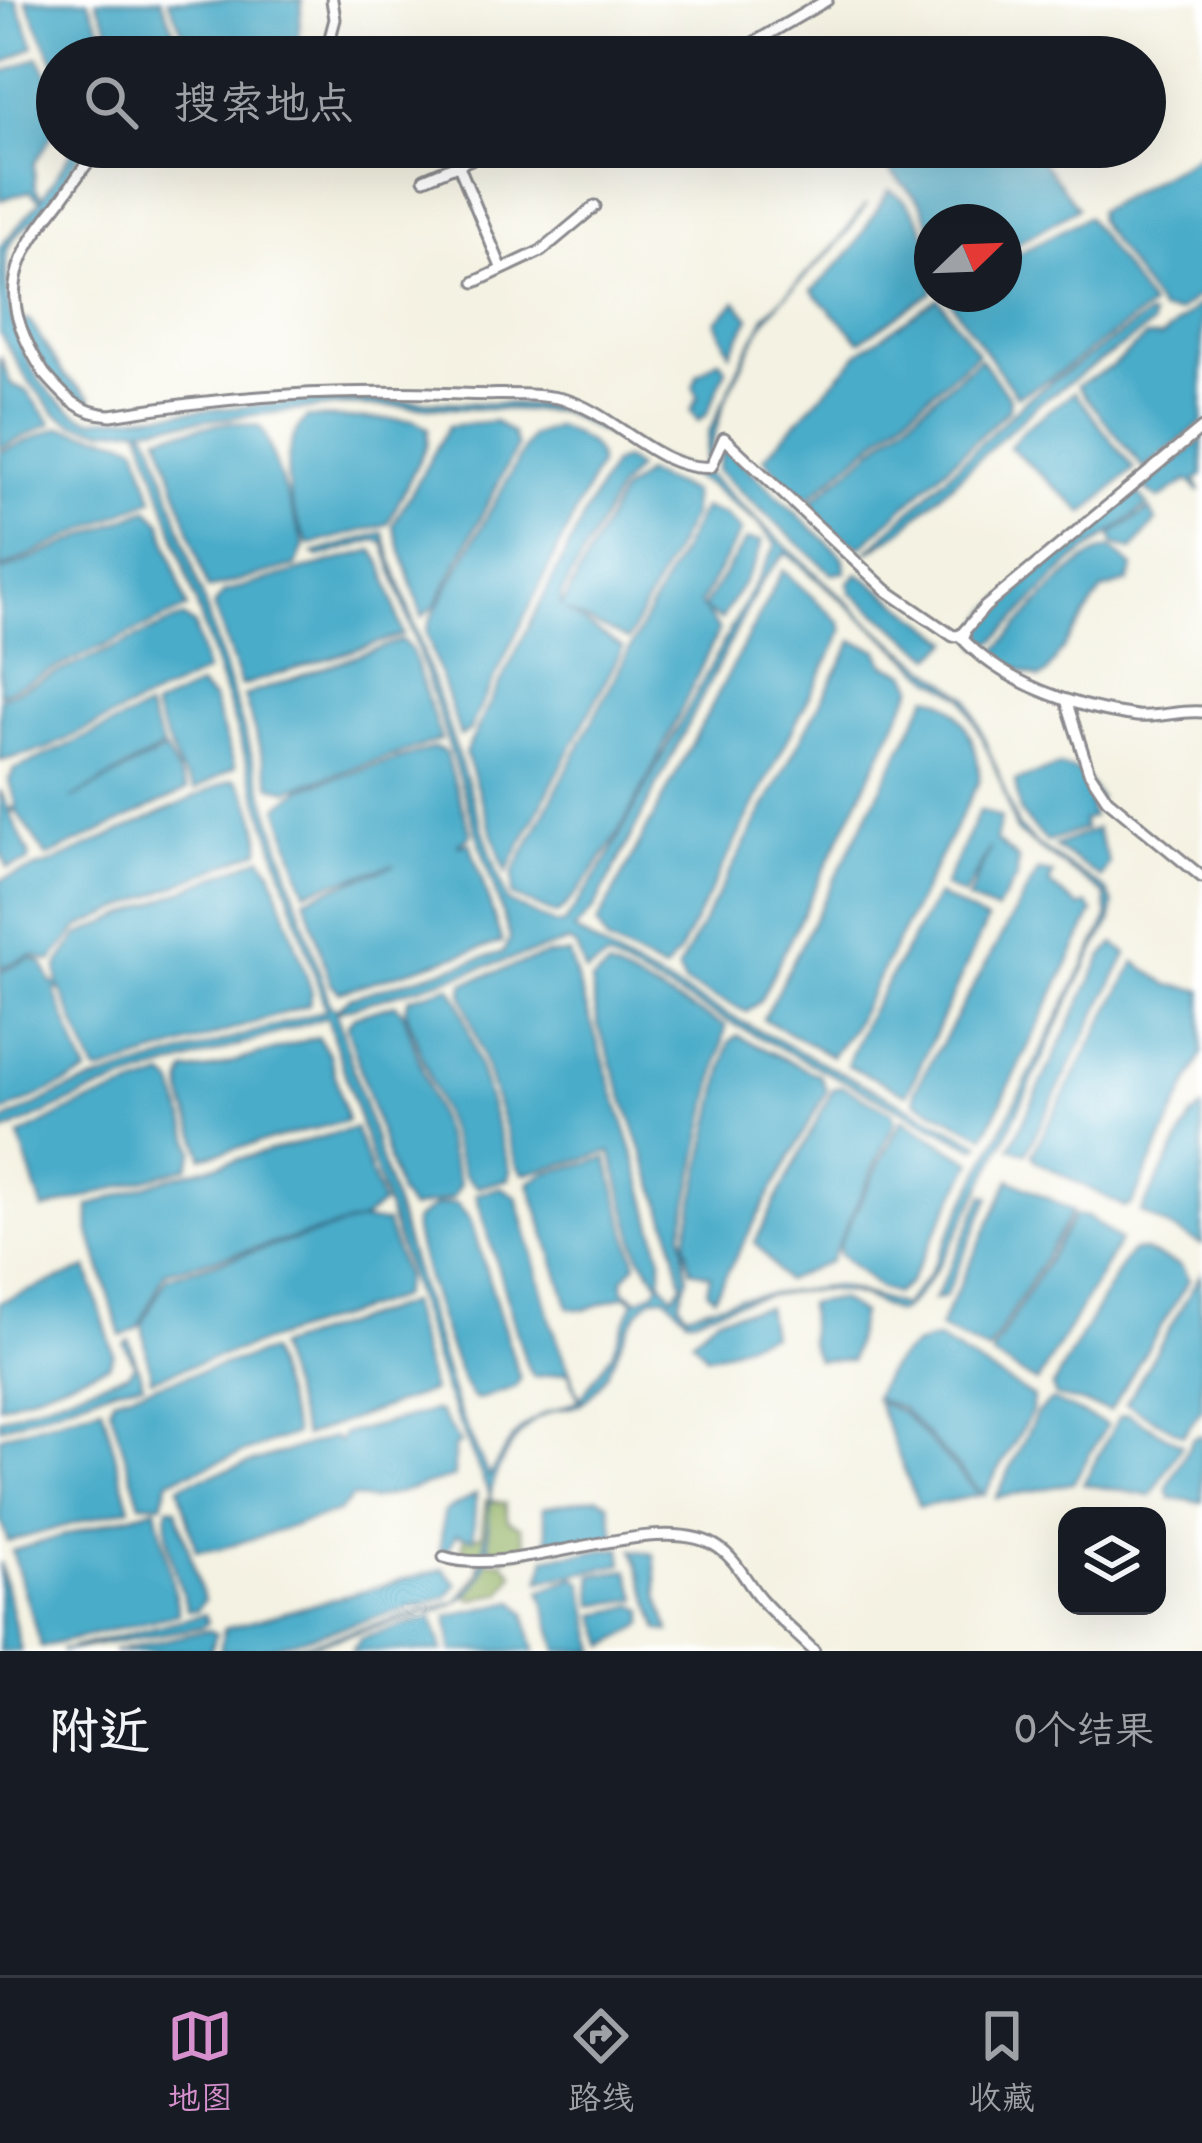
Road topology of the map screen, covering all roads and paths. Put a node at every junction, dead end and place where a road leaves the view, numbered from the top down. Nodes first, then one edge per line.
1 (332, 0) edge
2 (827, 0) edge
3 (330, 36) edge
4 (764, 36) edge
5 (85, 168) edge
6 (454, 168) edge
7 (461, 168) edge
8 (424, 179) dead end
9 (595, 206) dead end
10 (501, 267) junction
11 (475, 282) dead end
12 (1202, 428) edge
13 (963, 636) junction
14 (1066, 700) junction
15 (1202, 712) edge
16 (1202, 877) edge
17 (444, 1557) dead end
18 (814, 1651) edge

1 - 3 street
2 - 4 street
5 - 13 street
6 - 8 street
7 - 10 street
9 - 10 street
10 - 11 street
12 - 13 street
13 - 14 street
14 - 15 street
14 - 16 street
17 - 18 street

